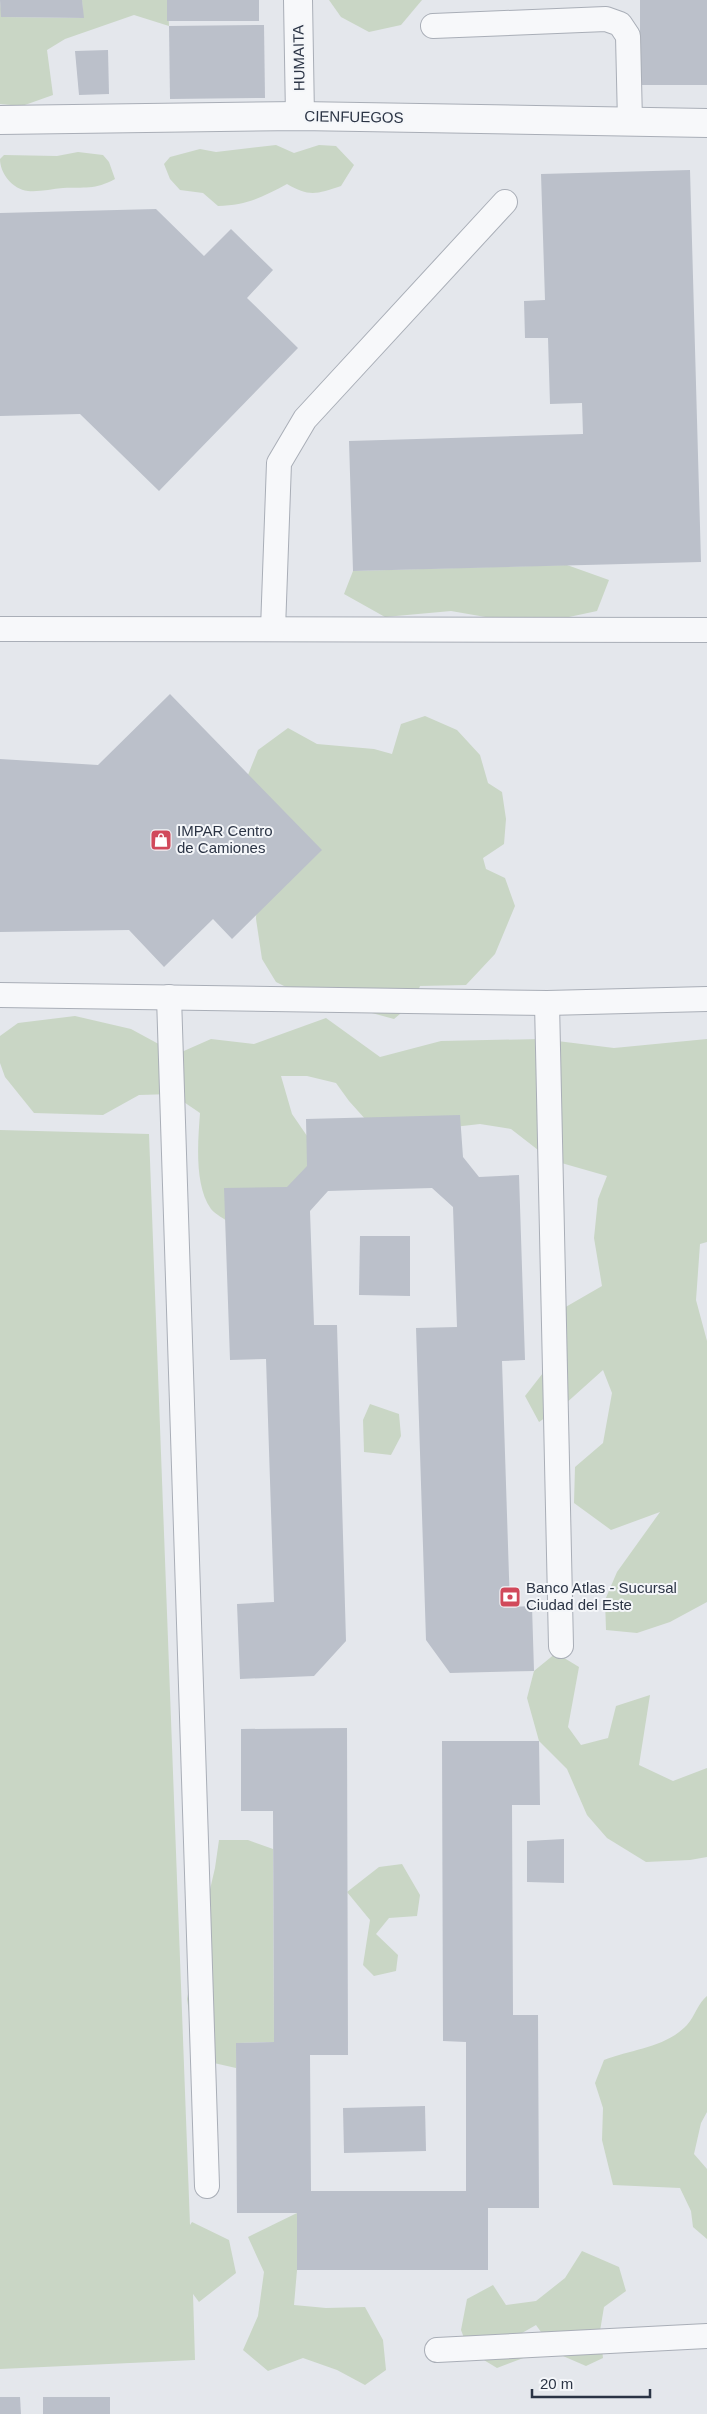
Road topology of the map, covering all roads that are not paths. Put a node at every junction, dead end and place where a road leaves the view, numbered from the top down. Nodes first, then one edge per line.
1 (298, 0) edge
2 (433, 26) dead end
3 (300, 116) junction
4 (0, 120) edge
5 (630, 122) junction
6 (707, 123) edge
7 (505, 202) dead end
8 (0, 628) edge
9 (273, 629) junction
10 (707, 630) edge
11 (0, 995) edge
12 (169, 997) junction
13 (707, 999) edge
14 (547, 1003) junction
15 (561, 1646) dead end
16 (208, 2186) dead end
17 (707, 2336) edge
18 (437, 2350) dead end

1 - 3 street, HUMAITA
2 - 5 lane
3 - 4 street, CIENFUEGOS
3 - 5 street, CIENFUEGOS
5 - 6 street, CIENFUEGOS
7 - 9 lane
8 - 9 lane
9 - 10 lane
11 - 12 lane
12 - 14 lane
12 - 16 lane
13 - 14 lane
14 - 15 lane
17 - 18 lane

